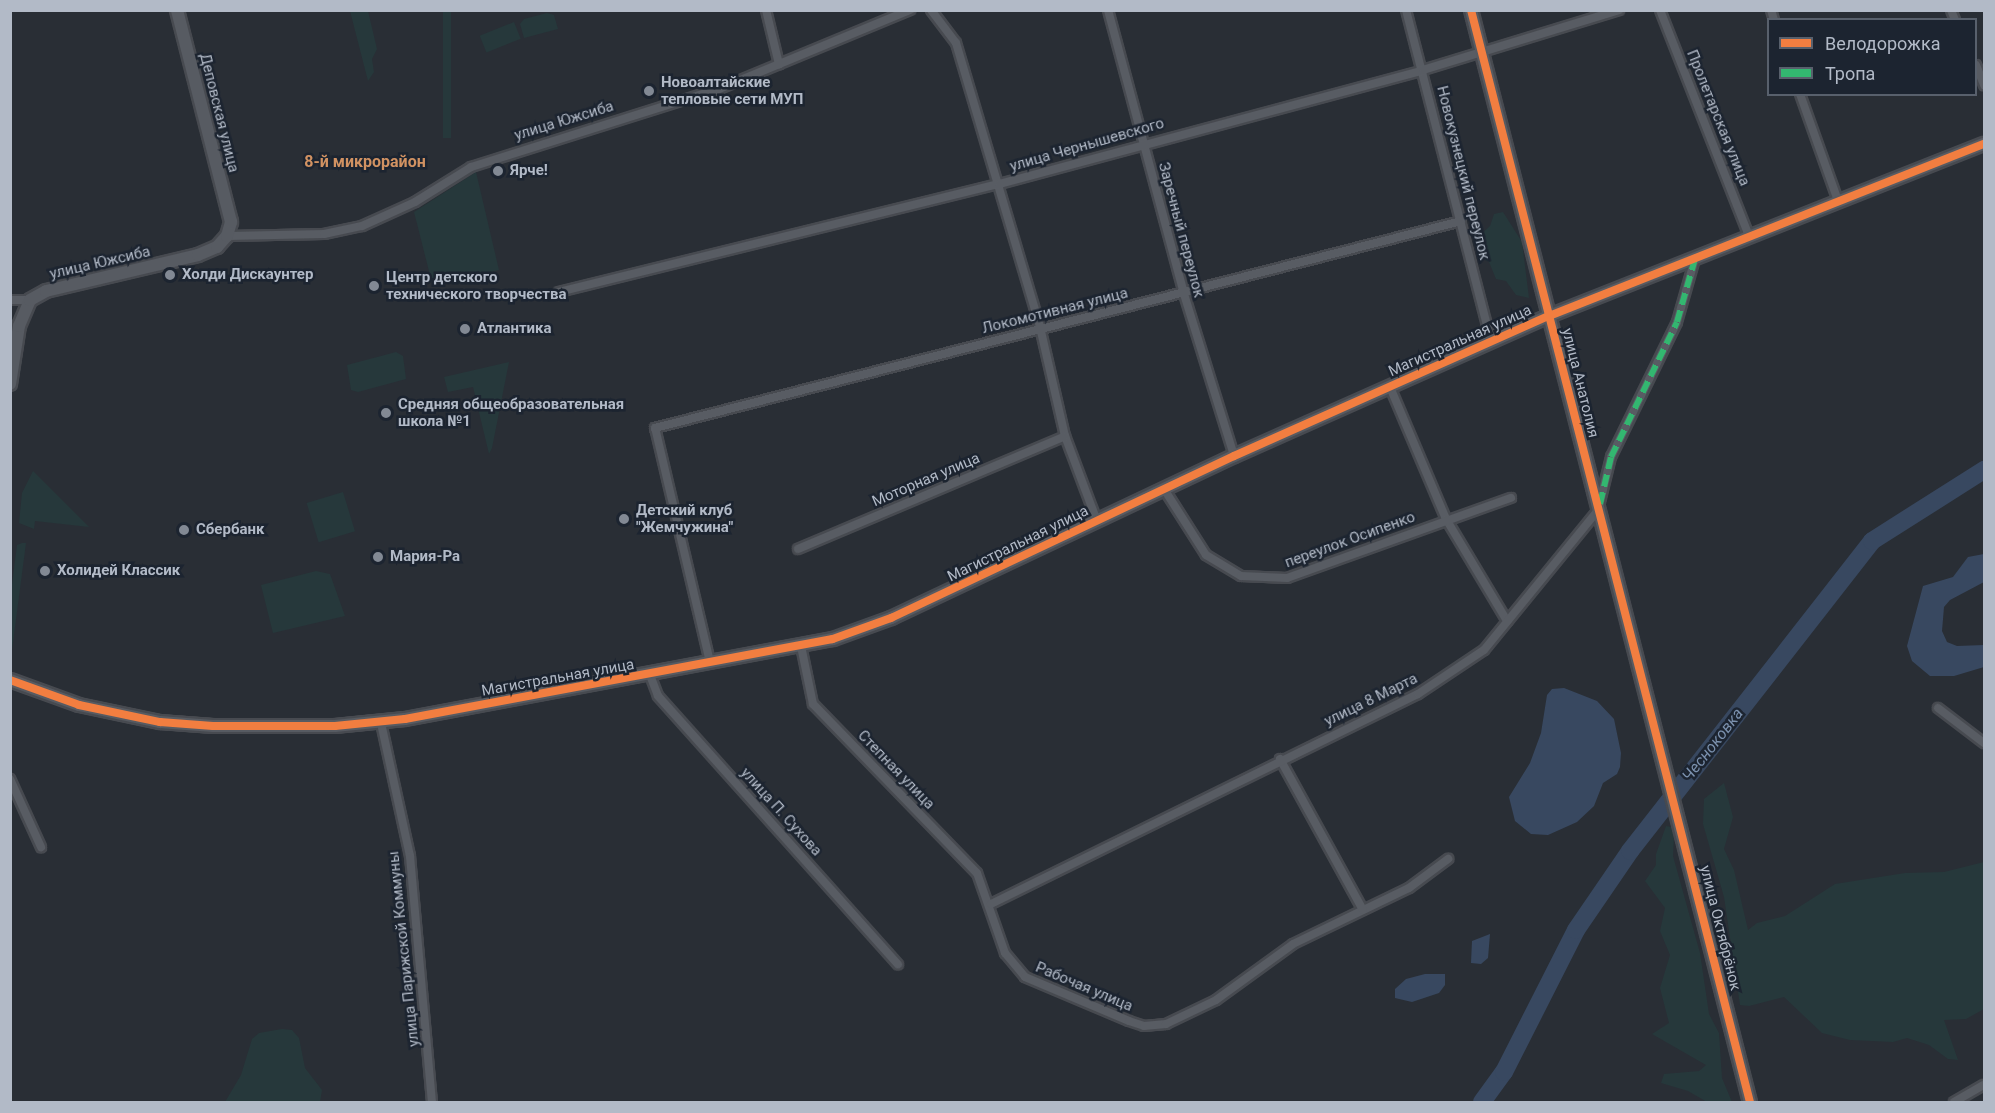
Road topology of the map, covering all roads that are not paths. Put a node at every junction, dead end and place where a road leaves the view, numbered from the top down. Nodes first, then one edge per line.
1 (177, 10) edge
2 (766, 10) edge
3 (910, 10) edge
4 (931, 10) edge
5 (1108, 10) edge
6 (1406, 10) edge
7 (1471, 10) edge
8 (1619, 10) edge
9 (1660, 10) edge
10 (1482, 51) junction
11 (779, 64) junction
12 (1977, 68) edge
13 (1423, 70) junction
14 (1984, 85) edge
15 (1801, 96) edge
16 (1144, 143) junction
17 (1984, 144) edge
18 (999, 184) junction
19 (1838, 201) junction
20 (1461, 220) junction
21 (227, 236) junction
22 (1749, 236) junction
23 (1695, 259) junction
24 (559, 292) dead end
25 (1184, 294) junction
26 (10, 300) edge
27 (30, 300) junction
28 (1549, 316) junction
29 (1040, 327) junction
30 (1491, 342) junction
31 (10, 384) edge
32 (1390, 387) junction
33 (1065, 436) junction
34 (1233, 456) junction
35 (1164, 489) junction
36 (1511, 498) dead end
37 (1598, 510) junction
38 (1446, 519) junction
39 (1097, 521) junction
40 (798, 549) dead end
41 (1507, 621) junction
42 (801, 646) junction
43 (710, 662) junction
44 (650, 675) junction
45 (10, 680) edge
46 (1938, 708) dead end
47 (381, 723) junction
48 (1984, 743) edge
49 (1280, 759) junction
50 (1663, 761) joint
51 (10, 779) edge
52 (41, 847) dead end
53 (1448, 859) dead end
54 (991, 904) junction
55 (1363, 910) junction
56 (898, 964) dead end
57 (1984, 1085) edge
58 (432, 1102) edge
59 (1750, 1102) edge
60 (1954, 1102) edge

1 - 21 street, Деповская улица
2 - 11 street
3 - 11 street, улица Южсиба
4 - 18 street
5 - 16 street, Заречный переулок
6 - 13 street, Новокузнецкий переулок
7 - 10 street, улица Анатолия
8 - 10 street, улица Чернышевского
9 - 22 street, Пролетарская улица
10 - 13 street, улица Чернышевского
10 - 28 street, улица Анатолия
11 - 21 street, улица Южсиба
12 - 14 street
13 - 16 street, улица Чернышевского
13 - 20 street, Новокузнецкий переулок
15 - 19 street
16 - 18 street, улица Чернышевского
16 - 25 street, Заречный переулок
17 - 19 street, Магистральная улица
18 - 24 street, улица Чернышевского
18 - 29 street
19 - 22 street, Магистральная улица
20 - 25 street, Локомотивная улица
20 - 30 street, Новокузнецкий переулок
21 - 27 street, улица Южсиба
22 - 23 street, Магистральная улица
23 - 28 street, Магистральная улица
23 - 37 street, улица 8 Марта
25 - 29 street, Локомотивная улица
25 - 34 street, Заречный переулок
26 - 27 street, улица Южсиба
27 - 31 street
28 - 30 street, Магистральная улица
28 - 37 street, улица Анатолия
29 - 33 street
29 - 43 street, Локомотивная улица
30 - 32 street, Магистральная улица
32 - 34 street, Магистральная улица
32 - 38 street
33 - 39 street
33 - 40 street, Моторная улица
34 - 35 street, Магистральная улица
35 - 38 street, переулок Осипенко
35 - 39 street, Магистральная улица
36 - 38 street, переулок Осипенко
37 - 41 street, улица 8 Марта
37 - 50 street, улица Анатолия
38 - 41 street
39 - 42 street, Магистральная улица
41 - 49 street, улица 8 Марта
42 - 43 street, Магистральная улица
42 - 54 street, Степная улица
43 - 44 street, Магистральная улица
44 - 47 street, Магистральная улица
44 - 56 street, улица П. Сухова
45 - 47 street, Магистральная улица
46 - 48 street
47 - 58 street, улица Парижской Коммуны
49 - 54 street, улица 8 Марта
49 - 55 street
50 - 59 street, улица Октябрёнок
51 - 52 street
53 - 55 street, Рабочая улица
54 - 55 street, Рабочая улица
57 - 60 street

